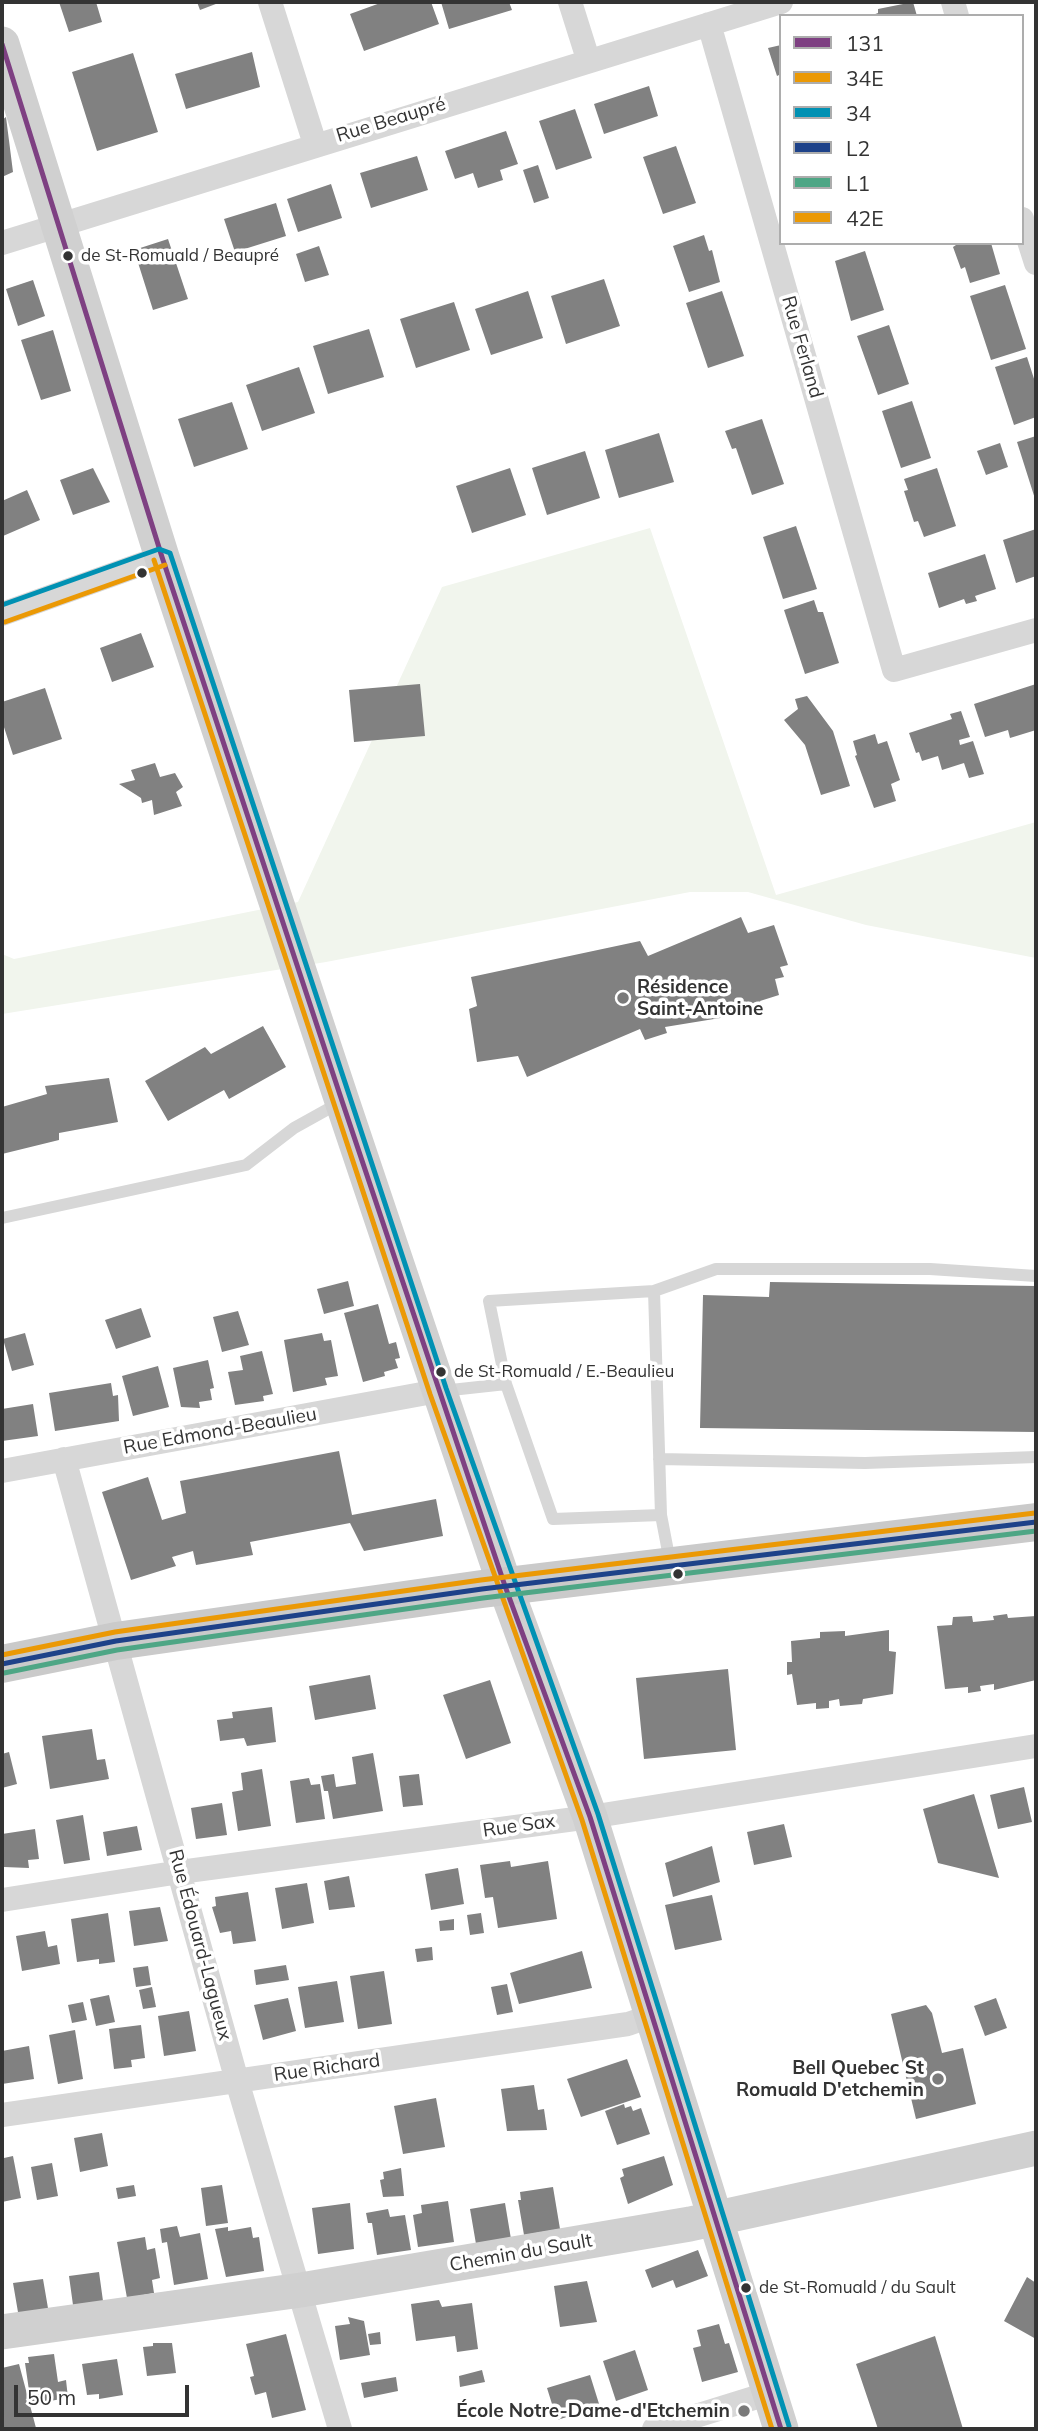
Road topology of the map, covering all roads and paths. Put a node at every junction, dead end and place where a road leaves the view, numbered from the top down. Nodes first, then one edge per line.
1 (270, 2) edge
2 (570, 2) edge
3 (781, 2) edge
4 (709, 24) junction
5 (2, 44) edge
6 (588, 59) junction
7 (315, 144) junction
8 (59, 224) junction
9 (1024, 225) edge
10 (2, 243) edge
11 (1036, 262) edge
12 (162, 557) junction
13 (2, 614) edge
14 (1036, 630) edge
15 (342, 1101) junction
16 (2, 1218) edge
17 (1036, 1276) edge
18 (654, 1291) junction
19 (506, 1384) junction
20 (438, 1391) junction
21 (1036, 1457) edge
22 (64, 1459) junction
23 (659, 1459) junction
24 (2, 1471) edge
25 (661, 1515) junction
26 (1036, 1522) edge
27 (671, 1566) junction
28 (505, 1586) junction
29 (116, 1641) junction
30 (2, 1664) edge
31 (1036, 1746) edge
32 (590, 1816) junction
33 (180, 1872) junction
34 (2, 1900) edge
35 (651, 2016) junction
36 (237, 2081) junction
37 (2, 2115) edge
38 (1036, 2148) edge
39 (717, 2219) junction
40 (301, 2290) junction
41 (2, 2332) edge
42 (770, 2393) junction
43 (340, 2429) edge
44 (654, 2429) edge
45 (781, 2429) edge

1 - 7 street
2 - 6 street
3 - 4 street, Rue Beaupré
4 - 6 street, Rue Beaupré
4 - 14 street, Rue Ferland
5 - 8 street
6 - 7 street, Rue Beaupré
7 - 8 street, Rue Beaupré
8 - 10 street, Rue Beaupré
8 - 12 street
9 - 11 street
12 - 13 street
12 - 15 street
15 - 16 lane
15 - 20 street
17 - 18 lane
18 - 19 lane
18 - 23 lane
19 - 20 lane
19 - 25 lane
20 - 22 street, Rue Edmond-Beaulieu
20 - 28 street
21 - 23 lane
22 - 24 street, Rue Edmond-Beaulieu
22 - 29 street, Rue Édouard-Lagueux
23 - 25 lane
25 - 27 lane
26 - 27 main road
27 - 28 main road
28 - 29 main road
28 - 32 street
29 - 30 main road
29 - 33 street, Rue Édouard-Lagueux
31 - 32 street, Rue Sax
32 - 33 street, Rue Sax
32 - 35 street
33 - 34 street, Rue Sax
33 - 36 street, Rue Édouard-Lagueux
35 - 36 street, Rue Richard
35 - 39 street
36 - 37 street, Rue Richard
36 - 40 street, Rue Édouard-Lagueux
38 - 39 street, Chemin du Sault
39 - 40 street, Chemin du Sault
39 - 42 street
40 - 41 street, Chemin du Sault
40 - 43 street, Rue Édouard-Lagueux
42 - 44 street
42 - 45 street

